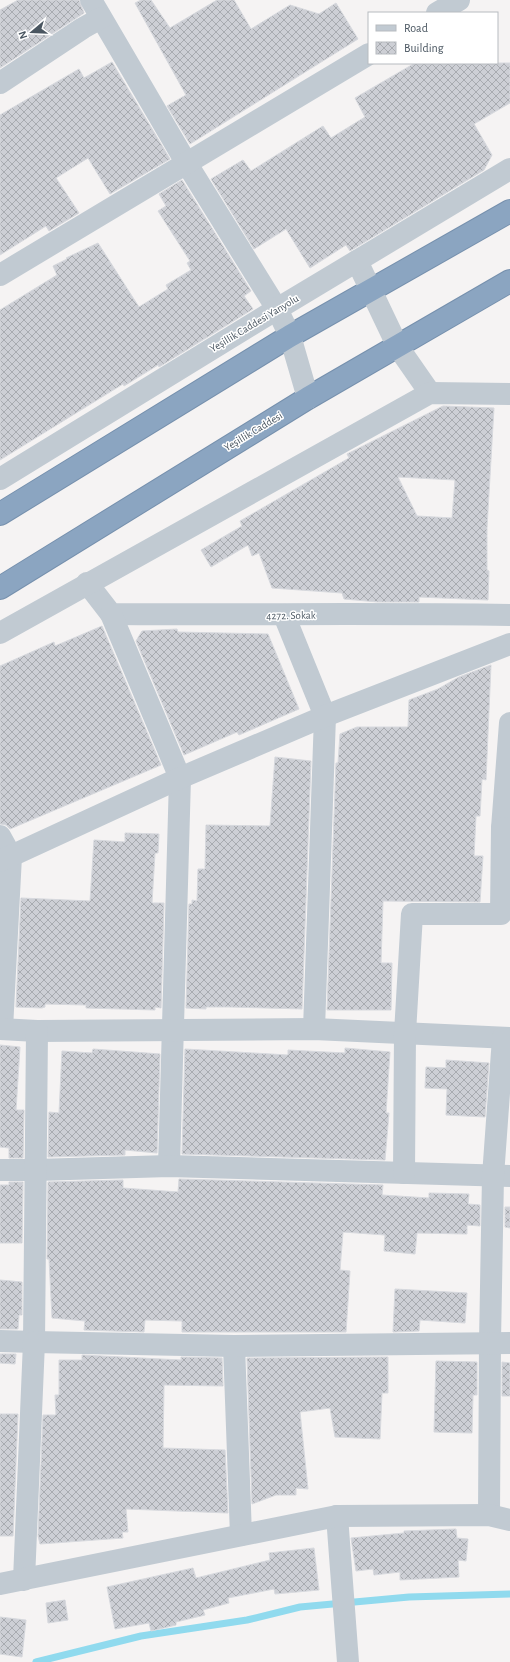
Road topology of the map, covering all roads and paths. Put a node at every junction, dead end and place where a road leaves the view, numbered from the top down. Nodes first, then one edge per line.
1 (459, 0) edge
2 (96, 9) edge
3 (439, 12) edge
4 (368, 55) edge
5 (0, 83) edge
6 (187, 164) junction
7 (510, 170) edge
8 (510, 211) edge
9 (357, 261) junction
10 (0, 275) edge
11 (510, 281) edge
12 (372, 290) junction
13 (277, 309) junction
14 (290, 336) junction
15 (398, 347) junction
16 (430, 393) junction
17 (510, 394) edge
18 (308, 398) junction
19 (0, 479) edge
20 (0, 514) edge
21 (87, 583) junction
22 (0, 588) edge
23 (111, 614) junction
24 (510, 615) edge
25 (284, 616) junction
26 (0, 633) edge
27 (510, 644) edge
28 (325, 716) junction
29 (510, 723) edge
30 (180, 778) junction
31 (506, 828) edge
32 (0, 836) edge
33 (6, 858) edge
34 (505, 914) edge
35 (1, 1029) edge
36 (314, 1029) junction
37 (174, 1030) junction
38 (37, 1031) junction
39 (404, 1034) junction
40 (506, 1038) edge
41 (169, 1166) junction
42 (0, 1170) edge
43 (36, 1170) junction
44 (404, 1173) junction
45 (502, 1176) edge
46 (0, 1341) edge
47 (34, 1342) junction
48 (500, 1342) edge
49 (234, 1346) junction
50 (337, 1516) junction
51 (500, 1517) edge
52 (242, 1535) junction
53 (24, 1580) junction
54 (0, 1584) edge
55 (348, 1662) edge

1 - 3 street
2 - 5 street
2 - 6 street
4 - 6 street
6 - 10 street
6 - 13 street
7 - 9 street, Yeşillik Caddesi Yanyolu
8 - 12 highway
9 - 12 street
9 - 13 street, Yeşillik Caddesi Yanyolu
11 - 15 highway, Yeşillik Caddesi
12 - 14 highway
12 - 15 street
13 - 14 street
13 - 19 street, Yeşillik Caddesi Yanyolu
14 - 18 street
14 - 20 highway
15 - 16 street
15 - 18 highway, Yeşillik Caddesi
16 - 17 street
16 - 21 street
18 - 22 highway, Yeşillik Caddesi
21 - 23 street
21 - 26 street
23 - 25 street, 4272. Sokak
23 - 30 street
24 - 25 street, 4272. Sokak
25 - 28 street
27 - 28 street
28 - 30 street
28 - 36 street
29 - 31 street
30 - 33 street
30 - 37 street
31 - 34 street
32 - 33 street
33 - 35 street
34 - 39 street
35 - 38 street
36 - 37 street
36 - 39 street
37 - 38 street
37 - 41 street
38 - 43 street
39 - 40 street
39 - 44 street
40 - 45 street
41 - 43 street
41 - 44 street
42 - 43 street
43 - 47 street
44 - 45 street
45 - 48 street
46 - 47 street
47 - 49 street
47 - 53 street
48 - 49 street
48 - 51 street
49 - 52 street
50 - 51 street
50 - 52 street
50 - 55 street
52 - 53 street
53 - 54 street

